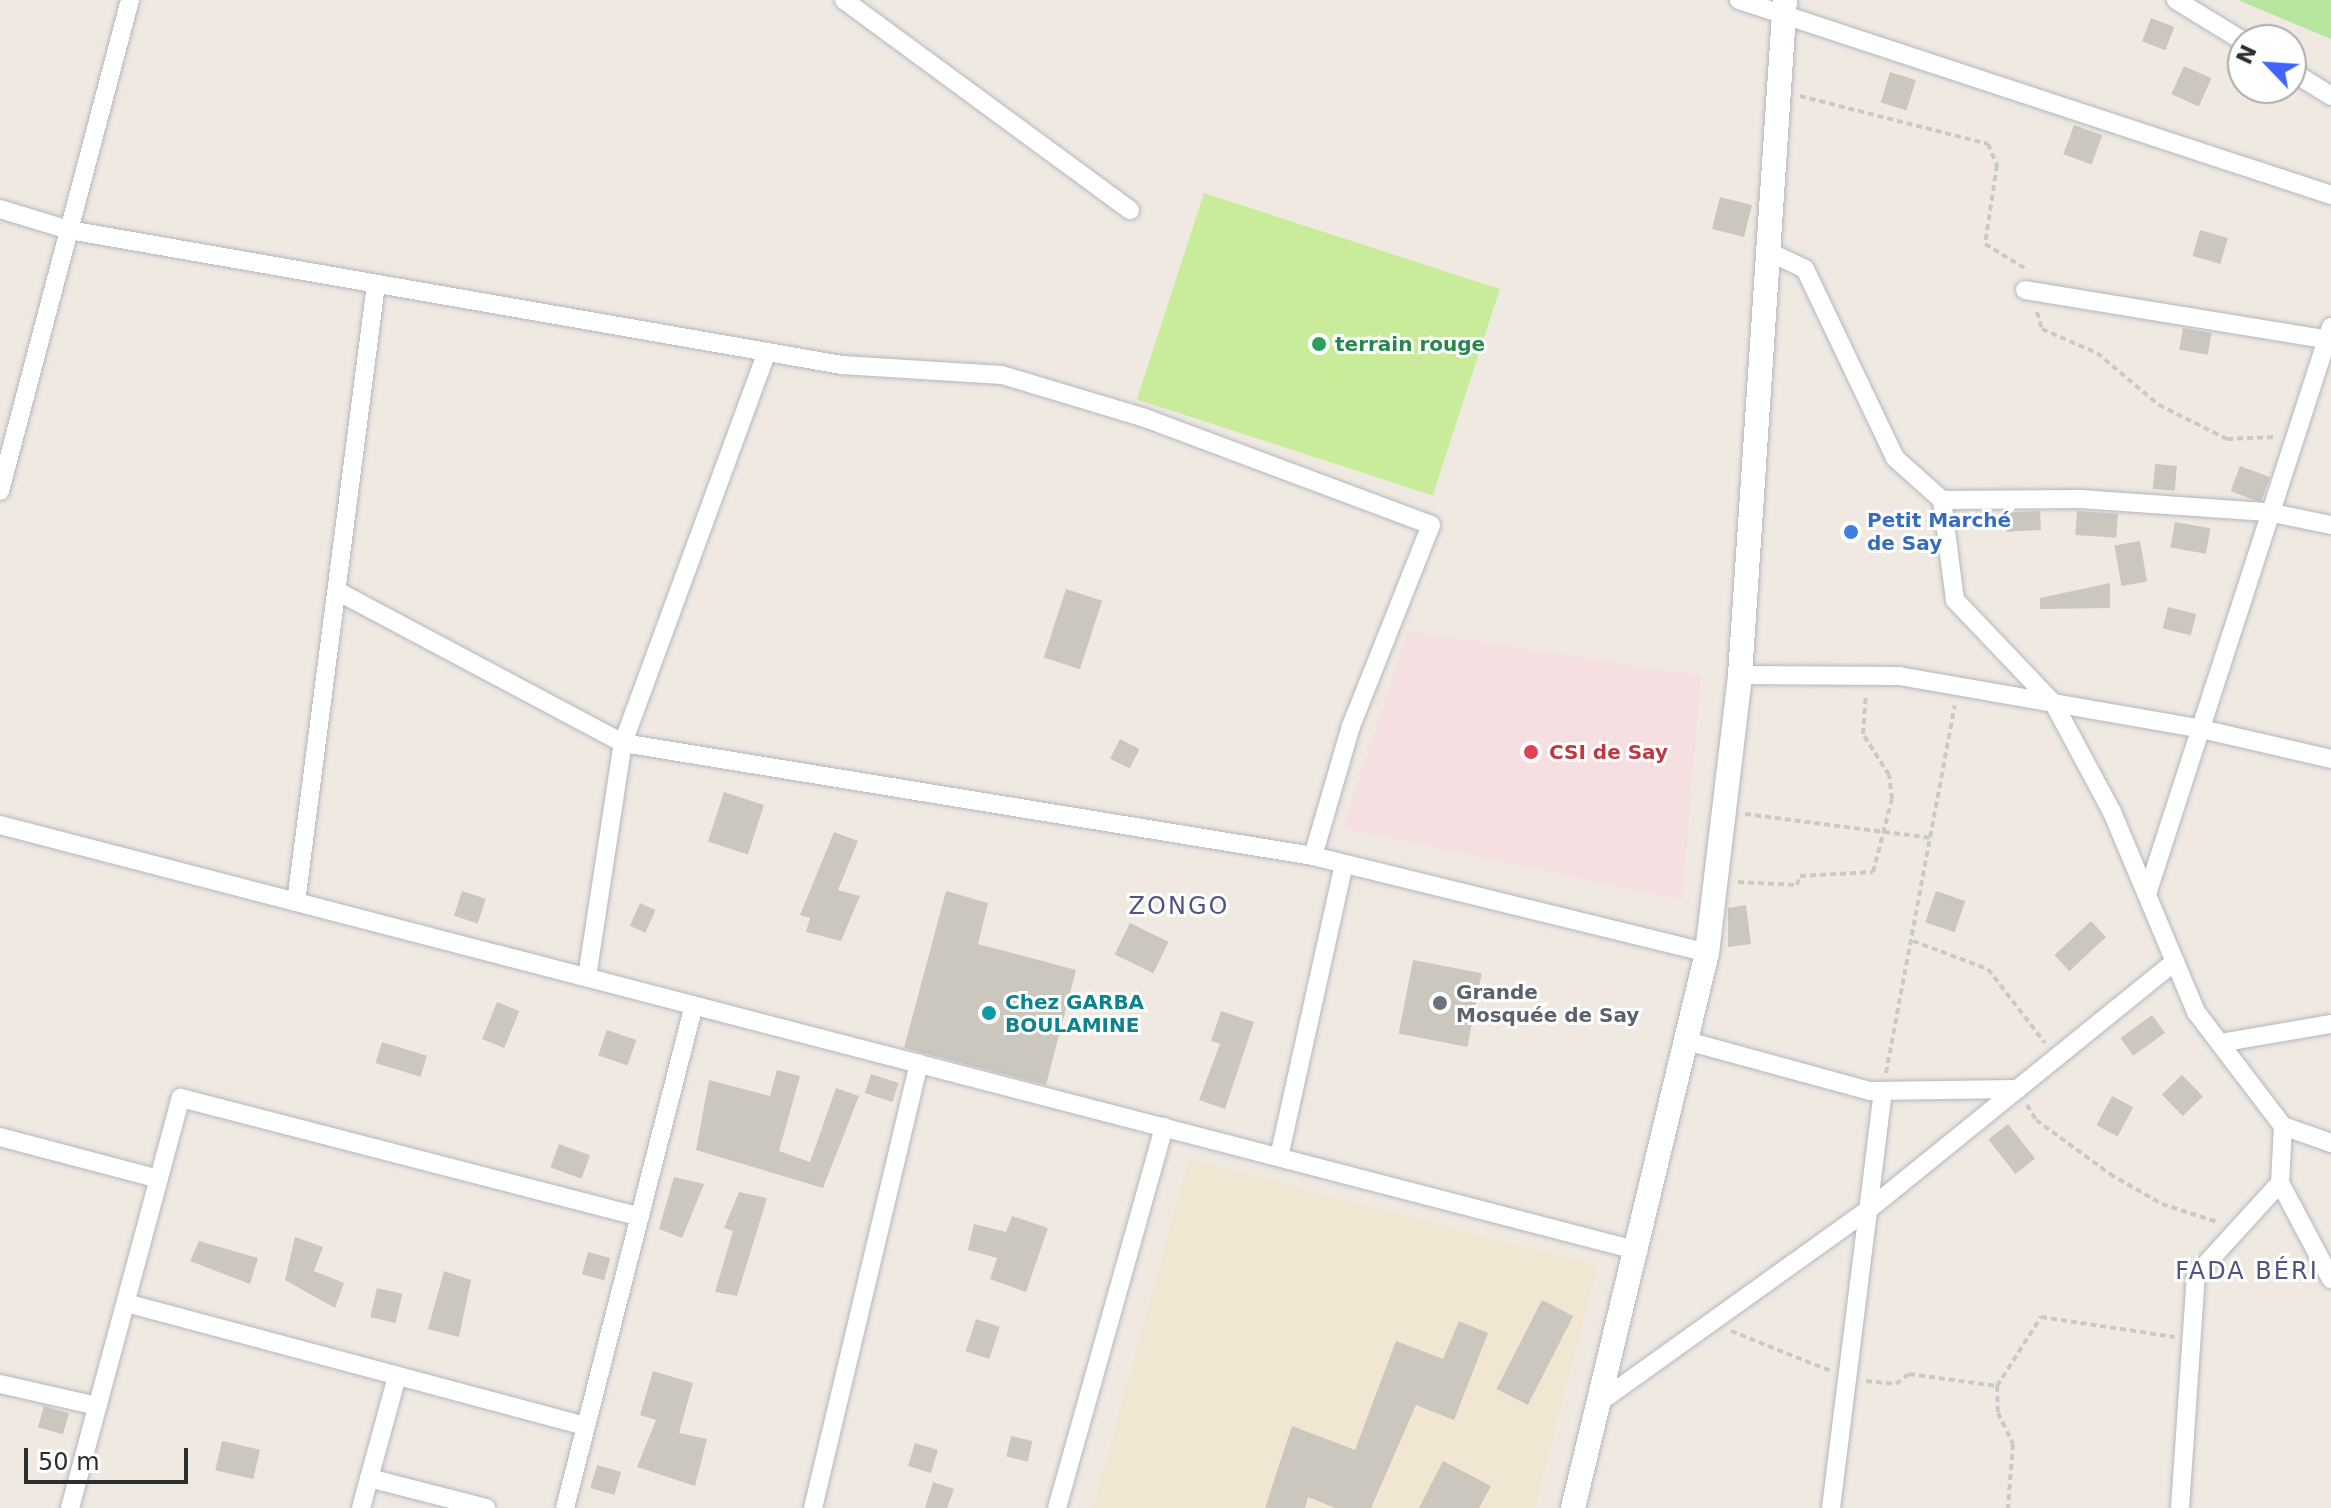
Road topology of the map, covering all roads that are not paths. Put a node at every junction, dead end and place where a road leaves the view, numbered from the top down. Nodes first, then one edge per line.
1 (130, 0) edge
2 (844, 0) edge
3 (1739, 0) edge
4 (2176, 0) edge
5 (1785, 9) edge
6 (2227, 31) edge
7 (2307, 81) edge
8 (2331, 96) edge
9 (2331, 195) edge
10 (0, 209) edge
11 (1130, 210) dead end
12 (69, 230) junction
13 (1767, 251) junction
14 (376, 284) junction
15 (2025, 290) road end
16 (2330, 335) edge
17 (767, 352) junction
18 (0, 491) edge
19 (1942, 500) junction
20 (2268, 512) junction
21 (2331, 525) edge
22 (337, 591) junction
23 (1740, 675) junction
24 (2054, 704) junction
25 (2197, 728) junction
26 (623, 743) junction
27 (2331, 759) edge
28 (0, 825) edge
29 (1313, 856) junction
30 (1344, 864) junction
31 (2147, 894) junction
32 (296, 902) junction
33 (1707, 953) junction
34 (2175, 961) junction
35 (587, 977) junction
36 (694, 1005) junction
37 (2331, 1024) edge
38 (1687, 1041) junction
39 (2220, 1043) junction
40 (919, 1063) junction
41 (2018, 1089) junction
42 (1883, 1091) junction
43 (2283, 1126) junction
44 (1164, 1127) junction
45 (0, 1137) edge
46 (2331, 1143) edge
47 (1279, 1157) junction
48 (159, 1179) junction
49 (2280, 1183) junction
50 (1868, 1210) junction
51 (640, 1217) junction
52 (1639, 1251) junction
53 (2331, 1279) edge
54 (126, 1303) junction
55 (397, 1376) junction
56 (0, 1384) edge
57 (1601, 1401) junction
58 (98, 1406) junction
59 (586, 1426) junction
60 (369, 1478) junction
61 (70, 1508) edge
62 (361, 1508) edge
63 (486, 1508) edge
64 (565, 1508) edge
65 (813, 1508) edge
66 (1057, 1508) edge
67 (1573, 1508) edge
68 (1831, 1508) edge
69 (2180, 1508) edge

1 - 12 street
2 - 11 street
3 - 5 street
4 - 6 street
5 - 9 street
5 - 13 street
7 - 8 street
10 - 12 street
12 - 14 street
12 - 18 street
13 - 19 street
13 - 23 street
14 - 17 street
14 - 22 street
15 - 16 street
16 - 20 street
17 - 26 street
17 - 29 street
19 - 20 street
19 - 24 street
20 - 21 street
20 - 25 street
22 - 26 street
22 - 32 street
23 - 24 street
23 - 33 street
24 - 25 street
24 - 31 street
25 - 27 street
25 - 31 street
26 - 29 street
26 - 35 street
28 - 32 street
29 - 30 street
30 - 33 street
30 - 47 street
31 - 34 street
32 - 35 street
33 - 38 street
34 - 39 street
34 - 41 street
35 - 36 street
36 - 40 street
36 - 51 street
37 - 39 street
38 - 42 street
38 - 52 street
39 - 43 street
40 - 44 street
40 - 65 street
41 - 42 street
41 - 50 street
42 - 50 street
43 - 46 street
43 - 49 street
44 - 47 street
44 - 66 street
45 - 48 street
47 - 52 street
48 - 51 street
48 - 54 street
49 - 53 street
49 - 69 street
50 - 57 street
50 - 68 street
51 - 59 street
52 - 57 street
54 - 55 street
54 - 58 street
55 - 59 street
55 - 60 street
56 - 58 street
57 - 67 street
58 - 61 street
59 - 64 street
60 - 62 street
60 - 63 street

